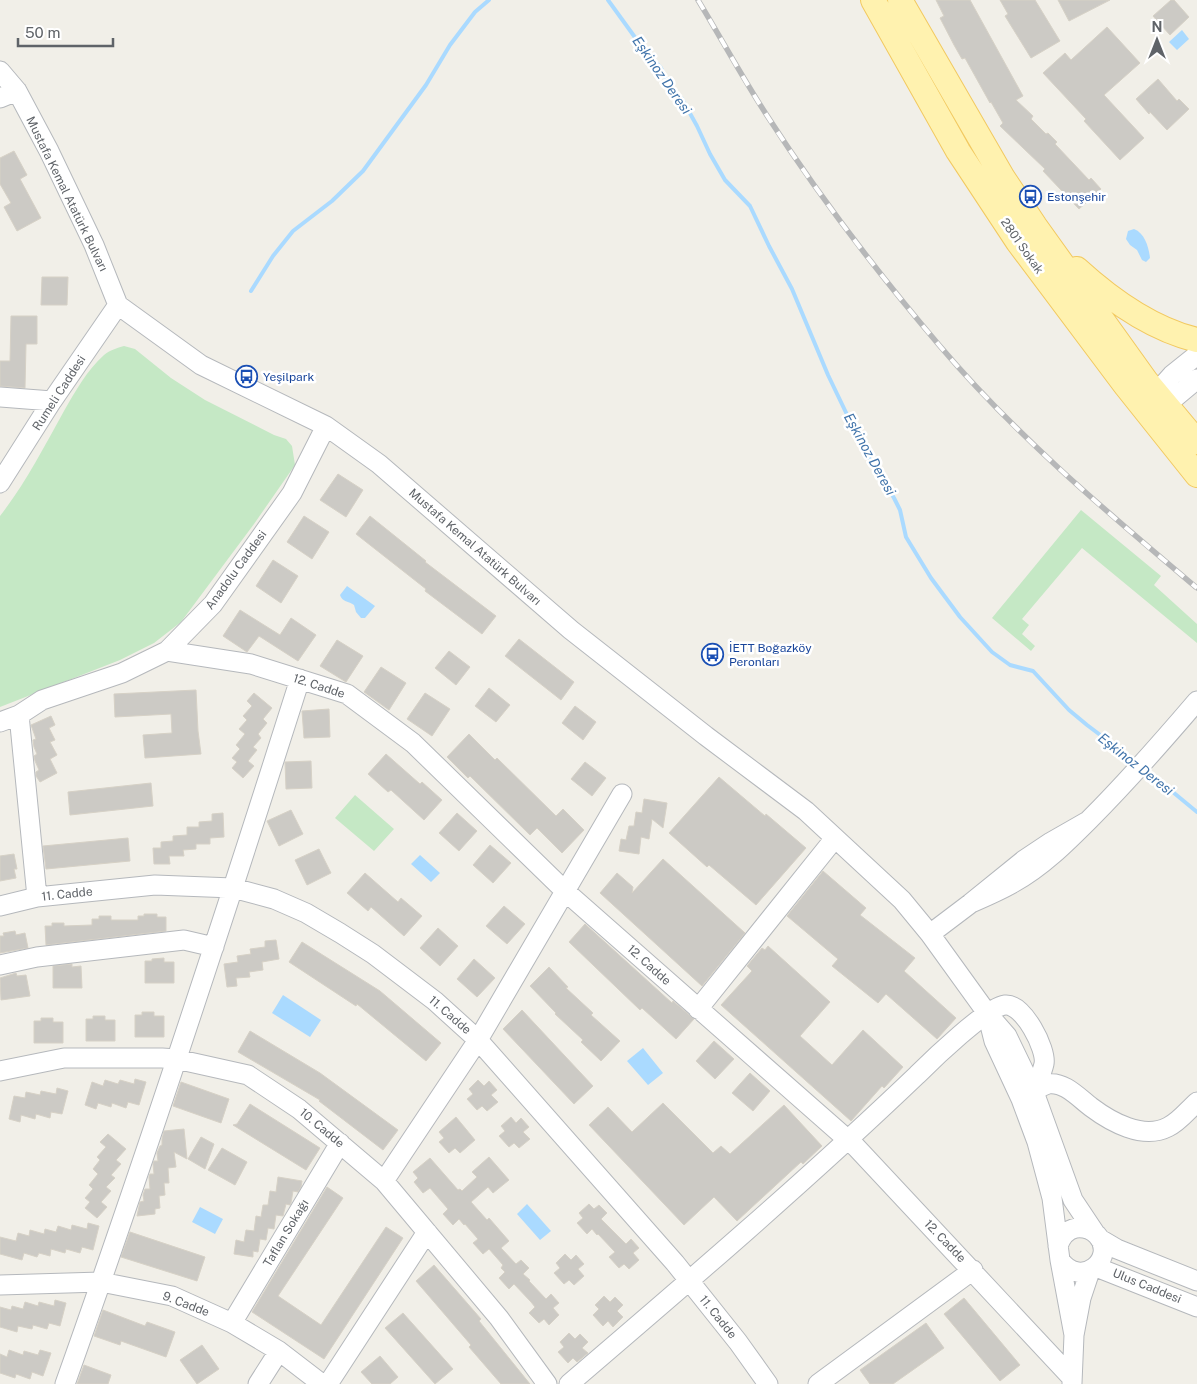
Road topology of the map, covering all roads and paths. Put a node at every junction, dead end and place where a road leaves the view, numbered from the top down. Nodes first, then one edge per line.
1 (873, 0) edge
2 (900, 0) edge
3 (0, 71) edge
4 (8, 95) edge
5 (1048, 244) junction
6 (118, 305) junction
7 (1197, 340) edge
8 (1197, 355) edge
9 (1197, 378) edge
10 (0, 397) edge
11 (52, 401) junction
12 (1157, 405) junction
13 (326, 426) junction
14 (1197, 442) edge
15 (1197, 475) edge
16 (0, 483) edge
17 (167, 651) junction
18 (300, 679) junction
19 (1197, 701) edge
20 (19, 715) junction
21 (0, 722) edge
22 (622, 794) dead end
23 (835, 838) junction
24 (233, 888) junction
25 (566, 892) junction
26 (37, 897) junction
27 (0, 906) edge
28 (930, 934) junction
29 (214, 947) junction
30 (0, 965) edge
31 (698, 1009) junction
32 (987, 1013) junction
33 (478, 1040) junction
34 (176, 1059) junction
35 (0, 1071) edge
36 (1027, 1096) junction
37 (1197, 1102) edge
38 (848, 1140) junction
39 (340, 1144) junction
40 (384, 1181) junction
41 (427, 1232) junction
42 (1098, 1236) junction
43 (1059, 1253) junction
44 (1093, 1269) junction
45 (972, 1270) junction
46 (689, 1281) junction
47 (1197, 1281) edge
48 (101, 1282) junction
49 (0, 1286) edge
50 (1197, 1307) edge
51 (232, 1324) junction
52 (1074, 1335) junction
53 (279, 1351) junction
54 (1072, 1381) edge
55 (64, 1384) edge
56 (258, 1384) edge
57 (322, 1384) edge
58 (328, 1384) edge
59 (547, 1384) edge
60 (569, 1384) edge
61 (768, 1384) edge
62 (818, 1384) edge

1 - 12 main road, 2801 Sokak
2 - 5 main road, 2801 Sokak
3 - 4 street, Mustafa Kemal Atatürk Bulvarı
4 - 6 street, Mustafa Kemal Atatürk Bulvarı
5 - 7 main road
5 - 12 main road, 2801 Sokak
6 - 11 street, Rumeli Caddesi
6 - 13 street, Mustafa Kemal Atatürk Bulvarı
8 - 12 street
9 - 12 street
10 - 11 street
11 - 16 street, Rumeli Caddesi
12 - 14 main road, 2801 Sokak
12 - 15 main road, 2801 Sokak
13 - 17 street, Anadolu Caddesi
13 - 23 street, Mustafa Kemal Atatürk Bulvarı
17 - 18 street, 12. Cadde
17 - 20 street, Anadolu Caddesi
18 - 24 street
18 - 25 street, 12. Cadde
19 - 28 street
20 - 21 street, Anadolu Caddesi
20 - 26 street
22 - 25 street
23 - 28 street, Mustafa Kemal Atatürk Bulvarı
23 - 31 street
24 - 26 street, 11. Cadde
24 - 29 street
24 - 33 street, 11. Cadde
25 - 31 street, 12. Cadde
25 - 33 street
26 - 27 street, 11. Cadde
28 - 32 street, Mustafa Kemal Atatürk Bulvarı
29 - 30 street
29 - 34 street
31 - 38 street, 12. Cadde
32 - 36 street, Mustafa Kemal Atatürk Bulvarı
32 - 36 street
32 - 38 street
33 - 40 street
33 - 46 street, 11. Cadde
34 - 35 street, 10. Cadde
34 - 39 street, 10. Cadde
34 - 48 street
36 - 37 street
36 - 42 street, Mustafa Kemal Atatürk Bulvarı
36 - 43 street, Mustafa Kemal Atatürk Bulvarı
38 - 45 street, 12. Cadde
38 - 46 street
39 - 40 street, 10. Cadde
39 - 51 street, Taflan Sokağı
40 - 41 street, 10. Cadde
41 - 58 street
41 - 59 street, 10. Cadde
42 - 43 street
42 - 44 street
42 - 47 street, Ulus Caddesi
43 - 44 street
43 - 52 street, Mustafa Kemal Atatürk Bulvarı
44 - 50 street, Ulus Caddesi
44 - 52 street
45 - 54 street, 12. Cadde
45 - 62 street
46 - 60 street
46 - 61 street, 11. Cadde
48 - 49 street, 9. Cadde
48 - 51 street, 9. Cadde
48 - 55 street
51 - 53 street, 9. Cadde
52 - 54 street
53 - 56 street
53 - 57 street, 9. Cadde

